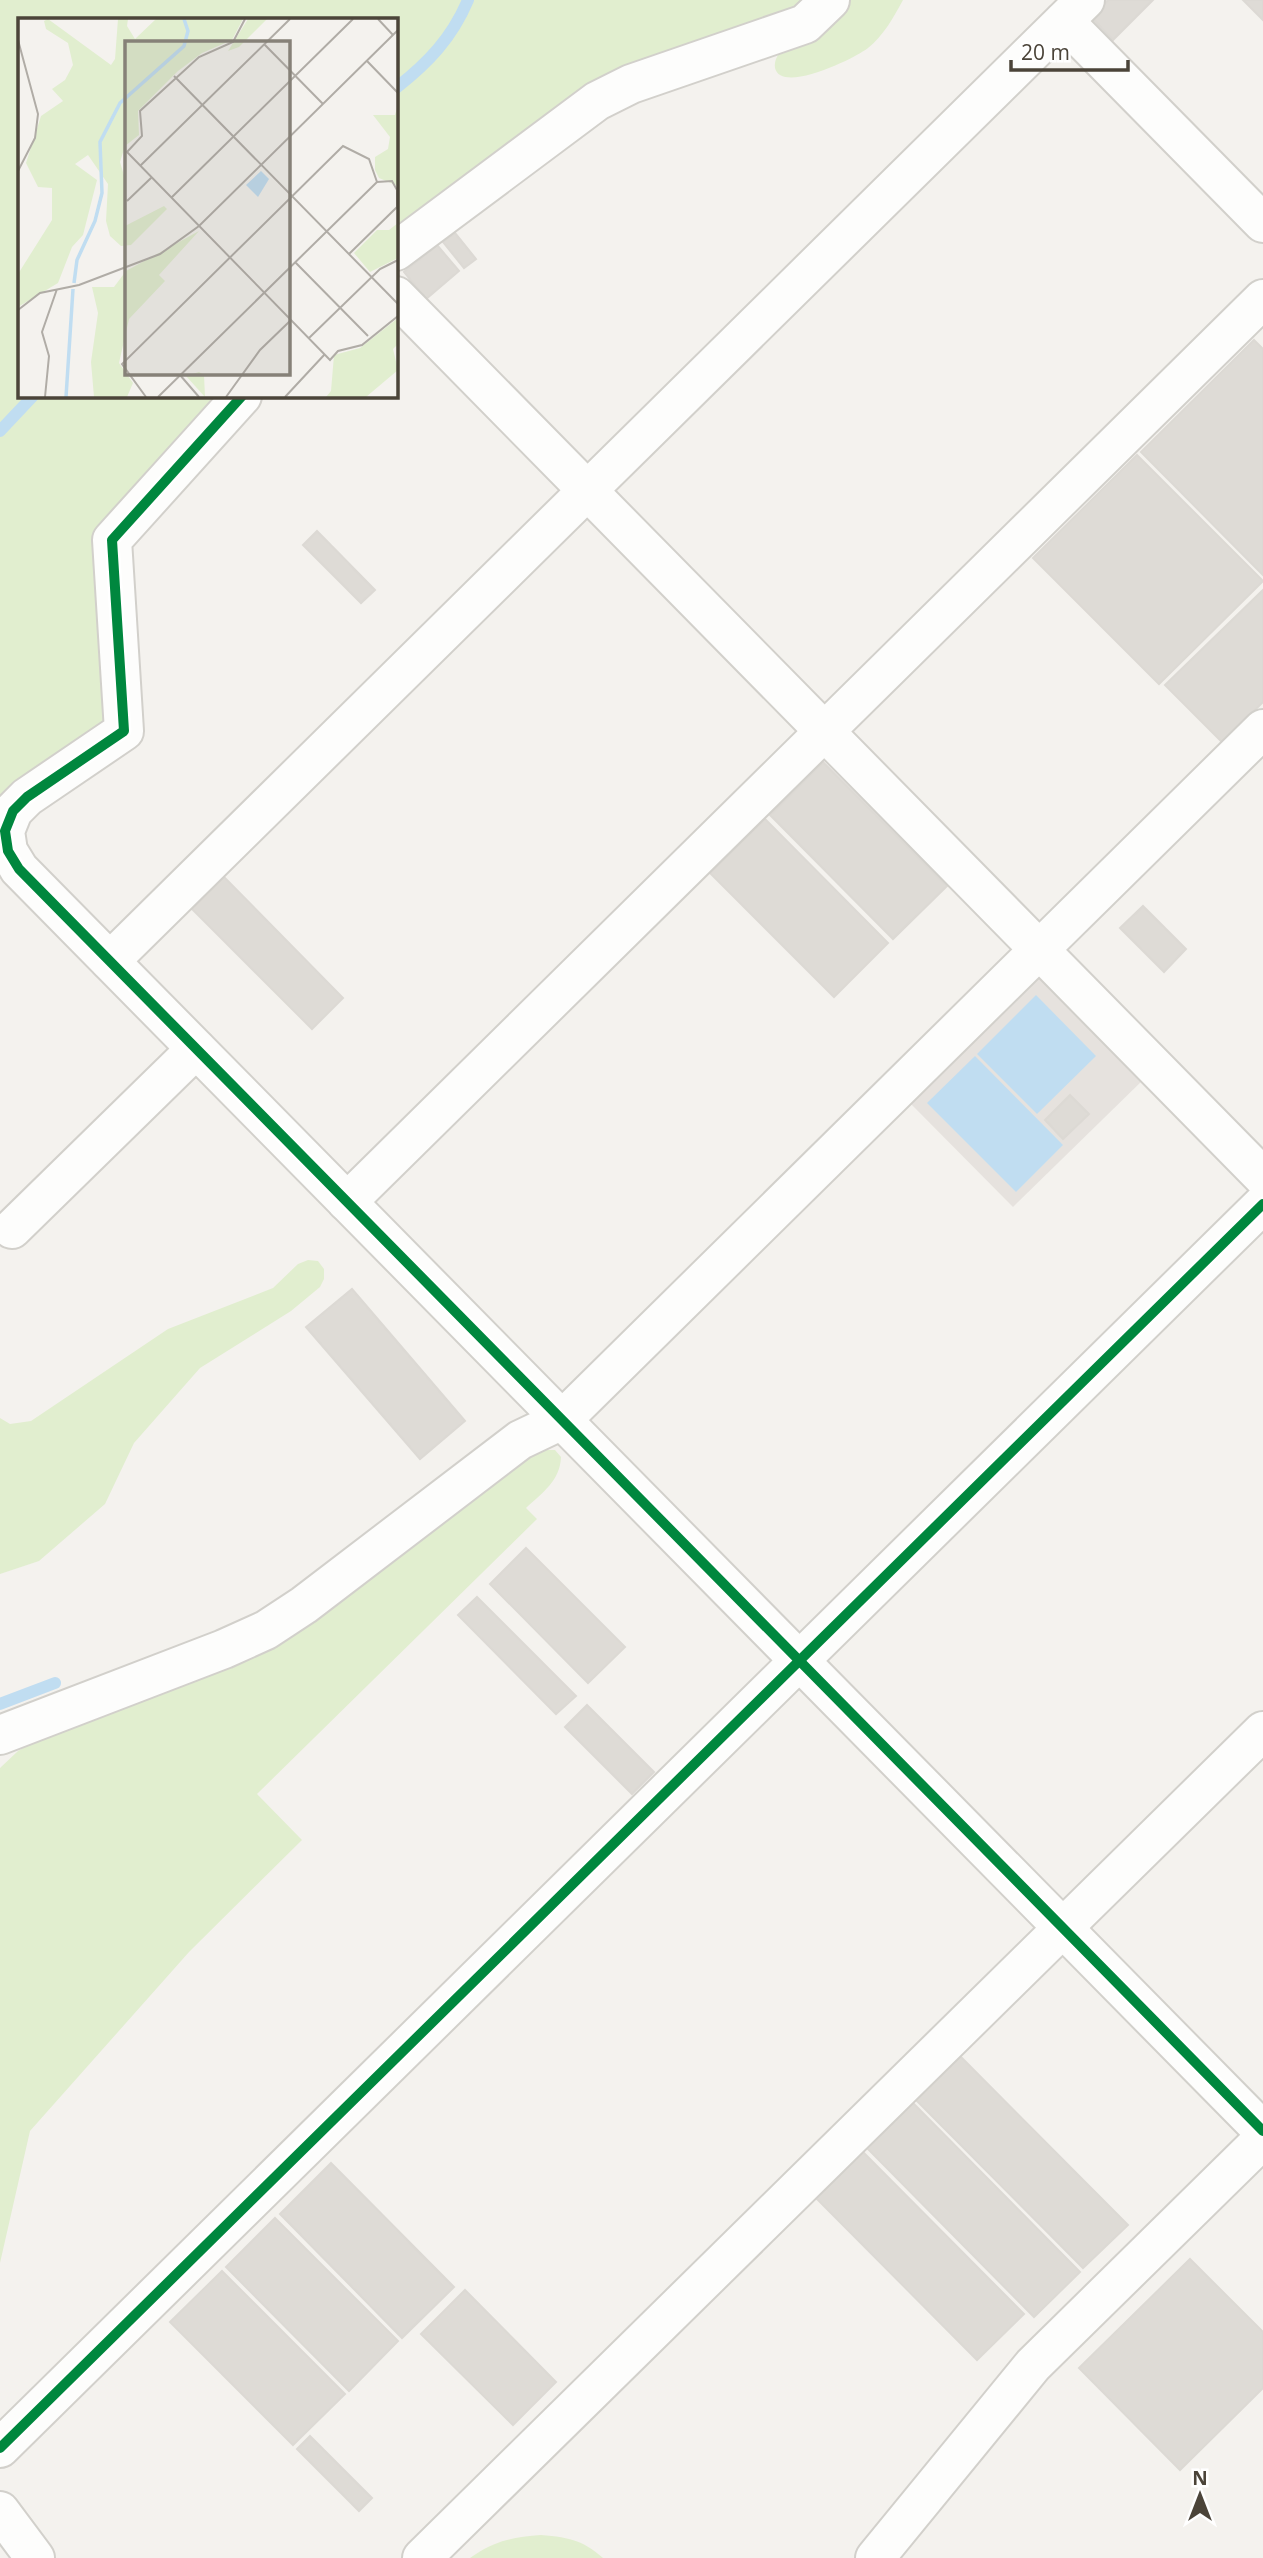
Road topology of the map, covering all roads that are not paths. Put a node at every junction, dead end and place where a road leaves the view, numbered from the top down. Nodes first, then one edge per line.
1 (830, 0) edge
2 (1074, 10) edge
3 (1263, 223) edge
4 (397, 250) edge
5 (397, 297) edge
6 (1263, 299) edge
7 (241, 397) edge
8 (587, 490) junction
9 (1263, 729) edge
10 (824, 731) junction
11 (1039, 950) junction
12 (110, 961) junction
13 (197, 1049) junction
14 (1263, 1177) edge
15 (347, 1202) junction
16 (1263, 1204) edge
17 (12, 1229) dead end
18 (562, 1420) junction
19 (799, 1661) junction
20 (1263, 1731) edge
21 (0, 1735) edge
22 (1063, 1928) junction
23 (1263, 2131) edge
24 (1263, 2139) edge
25 (0, 2448) edge
26 (0, 2511) edge
27 (35, 2558) edge
28 (422, 2558) edge
29 (875, 2558) edge

1 - 4 street
2 - 3 street
2 - 8 street
5 - 8 street
6 - 10 street
7 - 12 street
8 - 10 street
8 - 12 street
9 - 11 street
10 - 11 street
10 - 15 street
11 - 14 street
11 - 18 street
12 - 13 street
13 - 15 street
13 - 17 street
15 - 18 street
16 - 19 street
18 - 19 street
18 - 21 street
19 - 22 street
19 - 25 street
20 - 22 street
22 - 23 street
22 - 28 street
24 - 29 street
26 - 27 street

